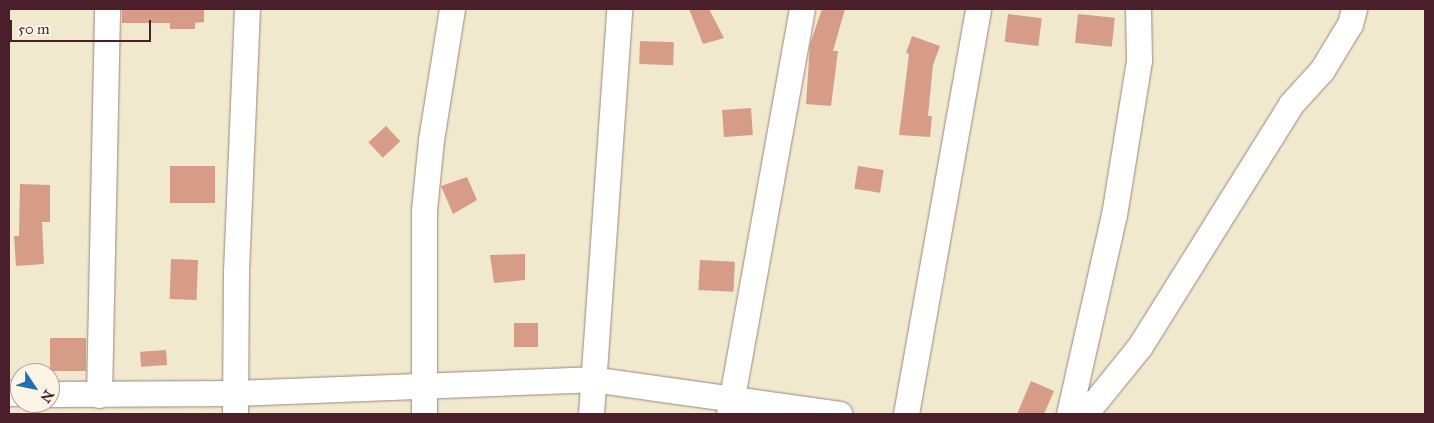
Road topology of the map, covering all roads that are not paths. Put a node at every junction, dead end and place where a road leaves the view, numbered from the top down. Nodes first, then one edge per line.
1 (107, 9) edge
2 (247, 9) edge
3 (452, 9) edge
4 (619, 9) edge
5 (802, 9) edge
6 (978, 9) edge
7 (1138, 9) edge
8 (1354, 9) edge
9 (592, 379) junction
10 (424, 386) junction
11 (60, 394) edge
12 (99, 395) junction
13 (235, 404) edge
14 (730, 406) edge
15 (424, 414) edge
16 (591, 414) edge
17 (840, 414) edge
18 (906, 414) edge
19 (1069, 414) edge
20 (1085, 414) edge

1 - 12 street
2 - 13 street
3 - 10 street
4 - 9 street
5 - 14 street
6 - 18 street
7 - 19 street
8 - 20 street
9 - 10 street
9 - 14 street
9 - 16 street
10 - 13 street
10 - 15 street
11 - 12 street
12 - 13 street
14 - 17 street

